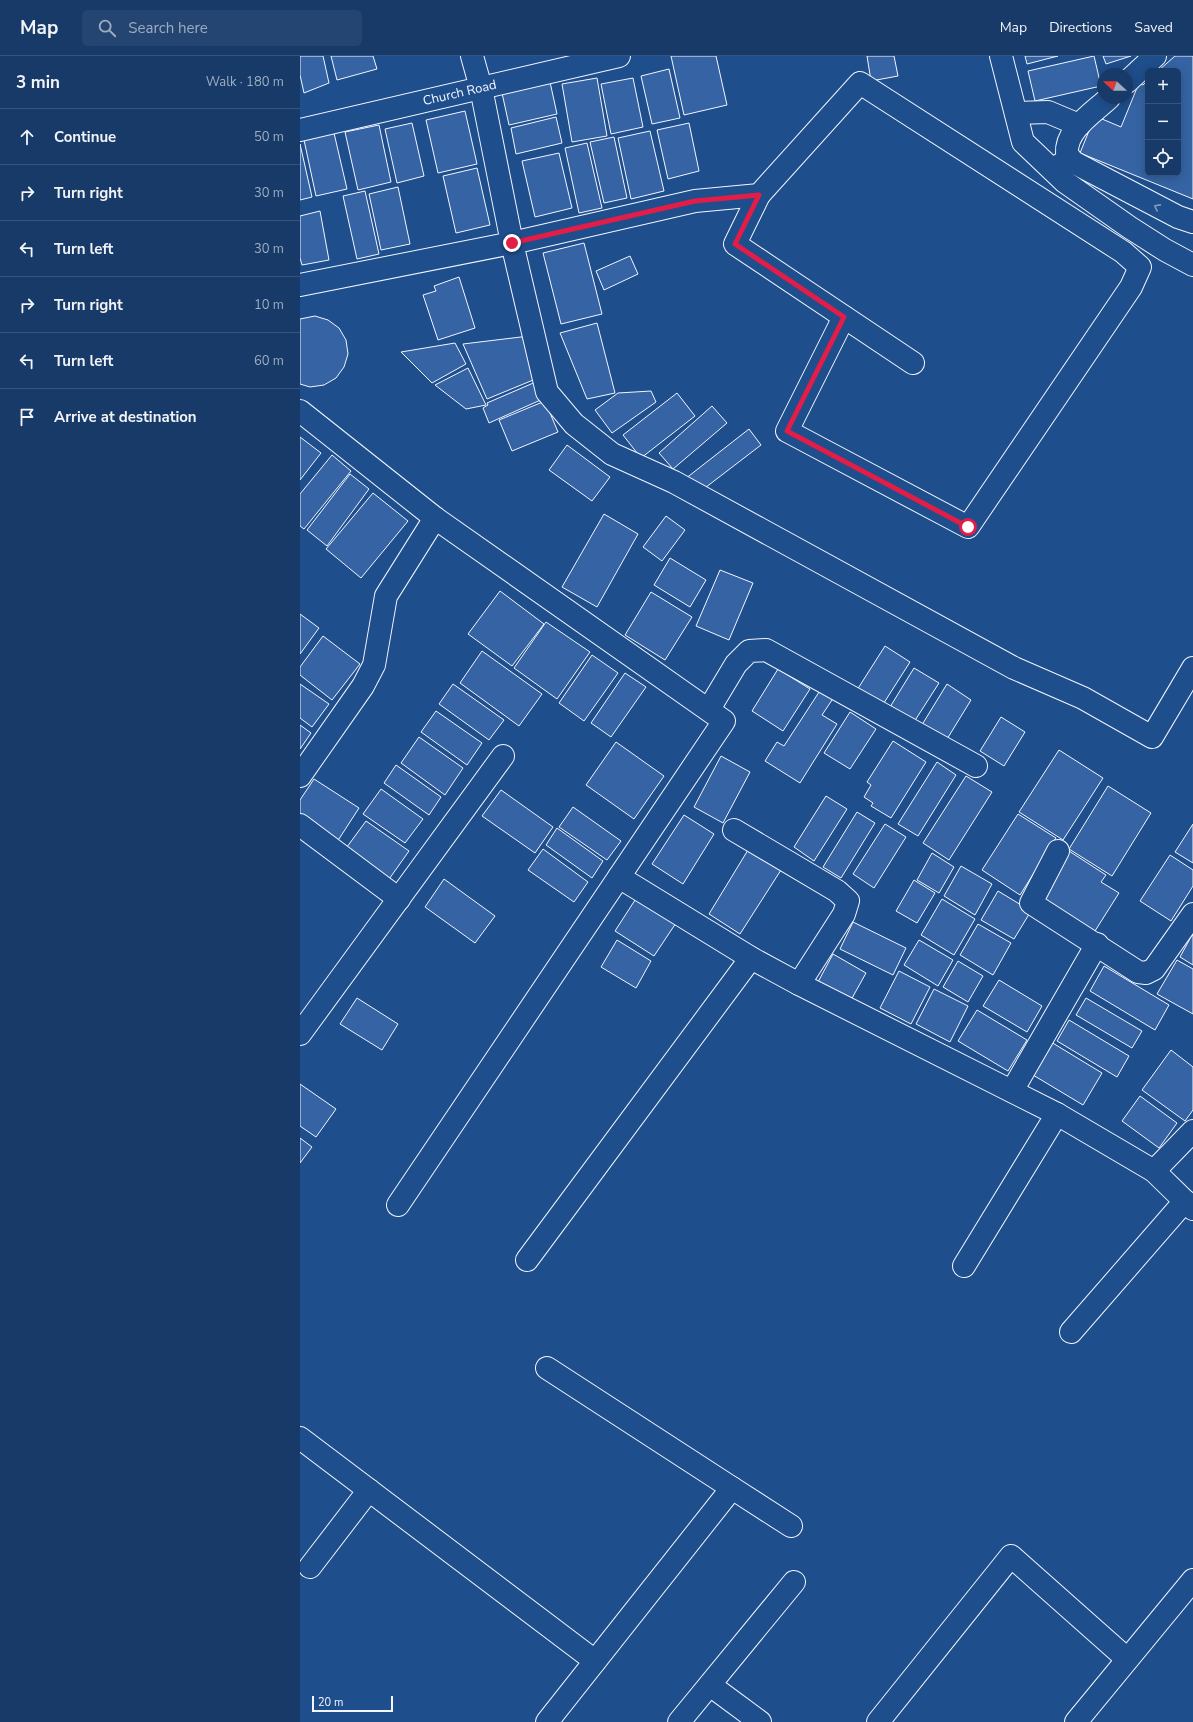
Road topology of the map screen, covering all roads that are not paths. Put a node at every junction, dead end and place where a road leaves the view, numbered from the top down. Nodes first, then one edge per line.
1 (472, 56) edge
2 (619, 56) edge
3 (1001, 56) edge
4 (1156, 56) edge
5 (1133, 77) edge
6 (481, 88) junction
7 (1101, 104) edge
8 (1016, 113) junction
9 (1076, 124) junction
10 (300, 130) edge
11 (1059, 166) junction
12 (1030, 192) junction
13 (759, 195) junction
14 (1193, 222) edge
15 (512, 243) junction
16 (1193, 265) edge
17 (300, 285) edge
18 (844, 317) junction
19 (913, 363) dead end
20 (300, 411) edge
21 (435, 518) junction
22 (1193, 668) edge
23 (709, 709) junction
24 (504, 756) dead end
25 (976, 766) dead end
26 (300, 776) edge
27 (300, 825) edge
28 (734, 830) dead end
29 (1058, 851) dead end
30 (619, 877) junction
31 (399, 899) junction
32 (1193, 914) edge
33 (1097, 944) junction
34 (751, 958) junction
35 (799, 984) junction
36 (300, 1034) edge
37 (1012, 1091) junction
38 (1057, 1114) junction
39 (1193, 1131) edge
40 (1154, 1171) junction
41 (398, 1205) dead end
42 (1189, 1205) edge
43 (528, 1260) dead end
44 (964, 1266) dead end
45 (1071, 1332) dead end
46 (547, 1368) dead end
47 (300, 1438) edge
48 (732, 1488) junction
49 (369, 1490) junction
50 (791, 1526) dead end
51 (310, 1567) dead end
52 (1193, 1580) edge
53 (794, 1582) dead end
54 (1127, 1659) junction
55 (595, 1661) junction
56 (710, 1685) junction
57 (547, 1722) edge
58 (679, 1722) edge
59 (760, 1722) edge
60 (878, 1722) edge
61 (1076, 1722) edge

1 - 6 street
2 - 6 street, Church Road
3 - 8 street
4 - 5 street
6 - 10 street, Church Road
6 - 15 street
7 - 9 street
8 - 9 street
8 - 11 street
9 - 11 street
11 - 12 street
14 -> 11 street
11 - 16 street
12 - 13 street
12 - 18 street
13 - 15 street
13 - 18 street
15 - 17 street
15 - 22 street
18 - 19 street
20 - 21 street
21 - 23 street
21 - 26 street
23 - 25 street
23 - 30 street
24 - 31 street
27 - 31 street
28 - 35 street
29 - 33 street
30 - 34 street
30 - 41 street
31 - 36 street
32 - 33 street
33 - 37 street
34 - 35 street
34 - 43 street
35 - 37 street
37 - 38 street
38 - 40 street
38 - 44 street
39 - 40 street
40 - 42 street
42 - 45 street
46 - 48 street
47 - 49 street
48 - 50 street
48 - 55 street
49 - 51 street
49 - 55 street
52 - 54 street
53 - 56 street
54 - 60 street
54 - 61 street
55 - 57 street
56 - 58 street
56 - 59 street

